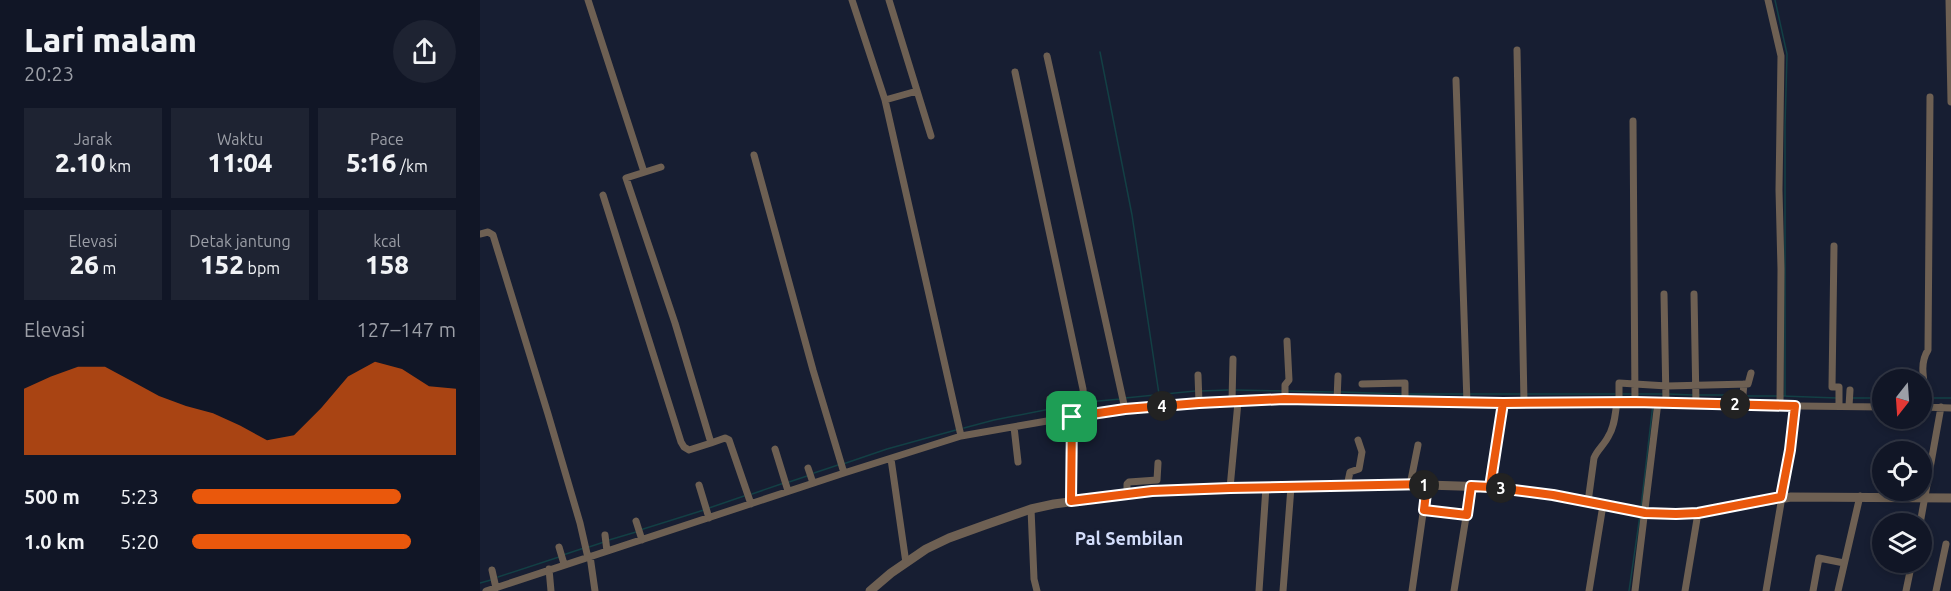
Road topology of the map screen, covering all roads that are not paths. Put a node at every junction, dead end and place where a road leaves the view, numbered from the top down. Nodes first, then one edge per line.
1 (588, 0) edge
2 (852, 0) edge
3 (889, 0) edge
4 (1768, 0) edge
5 (1949, 0) edge
6 (1517, 50) dead end
7 (1047, 56) dead end
8 (1015, 72) dead end
9 (1456, 80) dead end
10 (917, 91) junction
11 (1951, 96) edge
12 (1930, 97) dead end
13 (885, 100) junction
14 (1951, 102) edge
15 (1633, 121) dead end
16 (931, 136) dead end
17 (754, 155) dead end
18 (661, 167) dead end
19 (644, 172) junction
20 (603, 195) dead end
21 (480, 234) edge
22 (1834, 246) dead end
23 (1664, 294) dead end
24 (1694, 294) dead end
25 (1287, 341) dead end
26 (1233, 358) dead end
27 (1924, 369) edge
28 (1751, 373) dead end
29 (1198, 375) dead end
30 (1338, 376) dead end
31 (1362, 384) dead end
32 (1636, 385) junction
33 (1667, 386) junction
34 (1744, 386) junction
35 (1695, 388) junction
36 (1850, 392) dead end
37 (1284, 397) junction
38 (1337, 398) junction
39 (1050, 399) dead end
40 (1234, 400) junction
41 (1405, 400) junction
42 (1199, 401) junction
43 (1467, 401) junction
44 (1524, 401) junction
45 (1618, 401) junction
46 (1635, 401) junction
47 (1742, 401) junction
48 (1660, 402) junction
49 (1503, 403) junction
50 (1696, 403) junction
51 (1780, 403) junction
52 (1849, 405) junction
53 (1795, 406) junction
54 (1839, 406) junction
55 (1872, 406) edge
56 (1932, 406) edge
57 (1941, 407) junction
58 (1125, 408) junction
59 (1951, 408) edge
60 (1085, 414) junction
61 (1072, 417) junction
62 (1054, 419) junction
63 (1014, 427) junction
64 (961, 436) junction
65 (1358, 440) dead end
66 (711, 443) junction
67 (1418, 445) dead end
68 (775, 449) dead end
69 (1932, 458) edge
70 (891, 459) junction
71 (1018, 462) dead end
72 (1158, 463) dead end
73 (808, 468) dead end
74 (844, 473) junction
75 (812, 481) junction
76 (699, 484) dead end
77 (1427, 484) junction
78 (1410, 485) junction
79 (1347, 486) junction
80 (1471, 486) junction
81 (1291, 487) junction
82 (1490, 487) junction
83 (1230, 488) junction
84 (1266, 488) junction
85 (788, 490) junction
86 (1127, 494) junction
87 (1860, 496) junction
88 (1872, 496) edge
89 (1781, 497) junction
90 (1932, 497) edge
91 (1951, 498) edge
92 (1071, 501) junction
93 (750, 502) junction
94 (1588, 502) junction
95 (1603, 505) junction
96 (1031, 509) junction
97 (1424, 510) junction
98 (1642, 513) junction
99 (1698, 513) junction
100 (1467, 515) junction
101 (708, 516) junction
102 (637, 522) dead end
103 (605, 537) dead end
104 (641, 539) junction
105 (1946, 544) dead end
106 (560, 548) dead end
107 (607, 550) junction
108 (588, 556) junction
109 (564, 562) junction
110 (906, 563) junction
111 (1844, 563) junction
112 (549, 569) junction
113 (492, 572) dead end
114 (1910, 573) edge
115 (496, 586) junction
116 (486, 591) edge
117 (551, 591) edge
118 (595, 591) edge
119 (870, 591) edge
120 (1037, 591) edge
121 (1258, 591) edge
122 (1284, 591) edge
123 (1412, 591) edge
124 (1454, 591) edge
125 (1589, 591) edge
126 (1635, 591) edge
127 (1685, 591) edge
128 (1766, 591) edge
129 (1813, 591) edge
130 (1838, 591) edge
131 (1906, 591) edge
132 (1936, 591) edge

1 - 19 street
2 - 13 street
3 - 10 street
4 - 51 street
5 - 11 street
6 - 44 street
7 - 58 street
8 - 60 street
9 - 43 street
10 - 13 street
10 - 16 street
11 - 14 street
12 - 27 street
13 - 64 street
15 - 32 street
17 - 74 street
18 - 19 street
19 - 66 street
20 - 66 street
21 - 108 street
22 - 54 street
23 - 33 street
24 - 35 street
25 - 37 street
26 - 40 street
28 - 34 street
29 - 42 street
30 - 38 street
31 - 41 street
32 - 33 street
32 - 45 street
32 - 46 street
33 - 35 street
33 - 48 street
34 - 35 street
34 - 47 street
35 - 50 street
36 - 52 street
37 - 38 street
37 - 40 street
38 - 41 street
39 - 62 street
40 - 42 street
40 - 83 street
41 - 43 street
42 - 58 street
43 - 49 street
44 - 45 street
44 - 49 street
45 - 46 street
45 - 94 street
46 - 48 street
47 - 50 street
47 - 51 street
48 - 50 street
48 - 98 street
49 - 82 street
51 - 53 street
52 - 54 street
52 - 55 street
53 - 54 street
53 - 89 street
56 - 57 street
57 - 59 street
57 - 69 street
58 - 60 street
60 - 61 street
61 - 62 street
61 - 92 street
62 - 63 street
63 - 64 street
63 - 71 street
64 - 70 street
65 - 79 street
66 - 93 street
67 - 78 street
68 - 85 street
70 - 74 street
70 - 110 street
72 - 86 street
73 - 75 street
74 - 75 street
75 - 85 street
76 - 101 street
77 - 78 street
77 - 80 street
77 - 97 street
78 - 79 street
79 - 81 street
80 - 82 street
80 - 100 street
81 - 84 street
81 - 122 street
82 - 94 street
83 - 84 street
83 - 86 street
84 - 121 street
85 - 93 street
86 - 92 street
87 - 88 street
87 - 89 street
87 - 111 street
89 - 99 street
89 - 128 street
90 - 91 street
92 - 96 street
93 - 101 street
94 - 95 street
95 - 98 street
95 - 125 street
96 - 110 street
96 - 120 street
97 - 100 street
97 - 123 street
98 - 99 street
98 - 126 street
99 - 127 street
100 - 124 street
101 - 104 street
102 - 104 street
103 - 107 street
104 - 107 street
105 - 132 street
106 - 109 street
107 - 108 street
108 - 109 street
108 - 118 street
109 - 112 street
110 - 119 street
111 - 129 street
111 - 130 street
112 - 115 street
112 - 117 street
113 - 115 street
114 - 131 street
115 - 116 street

